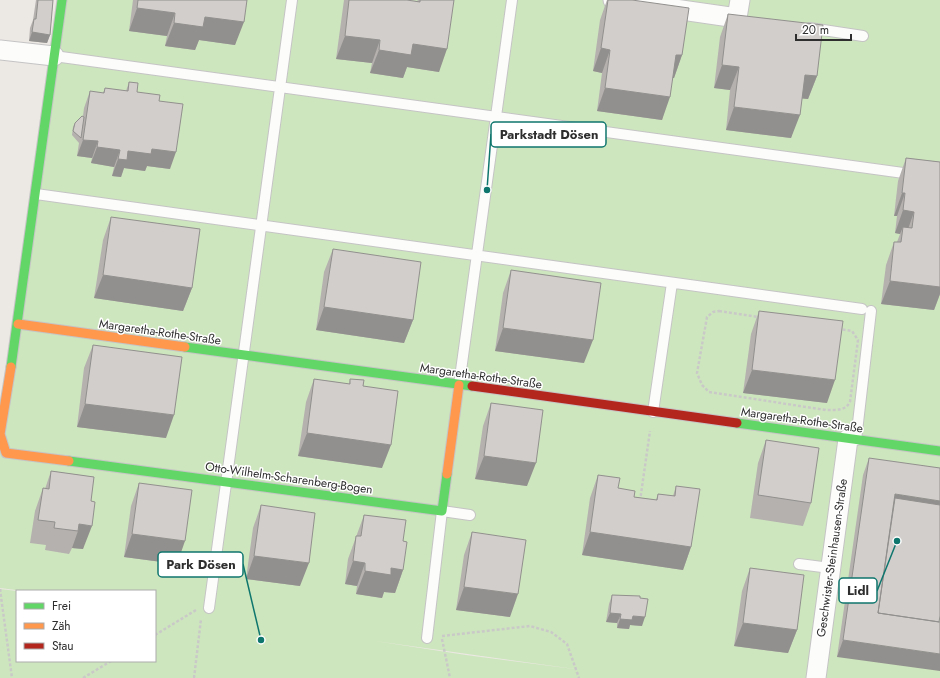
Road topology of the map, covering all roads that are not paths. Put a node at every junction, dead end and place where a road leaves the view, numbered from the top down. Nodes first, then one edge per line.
1 (62, 0) edge
2 (292, 0) edge
3 (512, 0) edge
4 (614, 0) edge
5 (740, 12) edge
6 (802, 27) edge
7 (863, 36) dead end
8 (0, 50) edge
9 (54, 56) junction
10 (280, 86) junction
11 (496, 118) junction
12 (940, 178) edge
13 (36, 194) junction
14 (261, 226) junction
15 (477, 256) junction
16 (672, 284) junction
17 (18, 324) junction
18 (243, 355) junction
19 (459, 385) junction
20 (653, 412) junction
21 (852, 439) junction
22 (940, 452) edge
23 (226, 482) junction
24 (442, 511) junction
25 (470, 515) dead end
26 (799, 564) dead end
27 (830, 568) junction
28 (206, 607) road end
29 (427, 638) dead end
30 (816, 678) edge

1 - 9 street
2 - 10 lane
3 - 11 lane
4 - 5 street
6 - 7 lane
8 - 9 street
9 - 10 lane
9 - 13 street
10 - 11 lane
10 - 14 lane
11 - 12 lane
11 - 15 lane
13 - 14 lane
13 - 17 street
14 - 15 lane
14 - 18 lane
15 - 16 lane
15 - 19 lane
16 - 20 lane
16 - 21 lane
17 - 18 street, Margaretha-Rothe-Straße
17 - 23 street, Otto-Wilhelm-Scharenberg-Bogen
18 - 19 street, Margaretha-Rothe-Straße
18 - 23 lane
19 - 20 street, Margaretha-Rothe-Straße
19 - 24 street
20 - 21 street, Margaretha-Rothe-Straße
21 - 22 street, Margaretha-Rothe-Straße
21 - 27 street, Geschwister-Steinhausen-Straße
23 - 24 street, Otto-Wilhelm-Scharenberg-Bogen
23 - 28 lane
24 - 25 lane
24 - 29 lane
26 - 27 lane
27 - 30 street, Geschwister-Steinhausen-Straße

